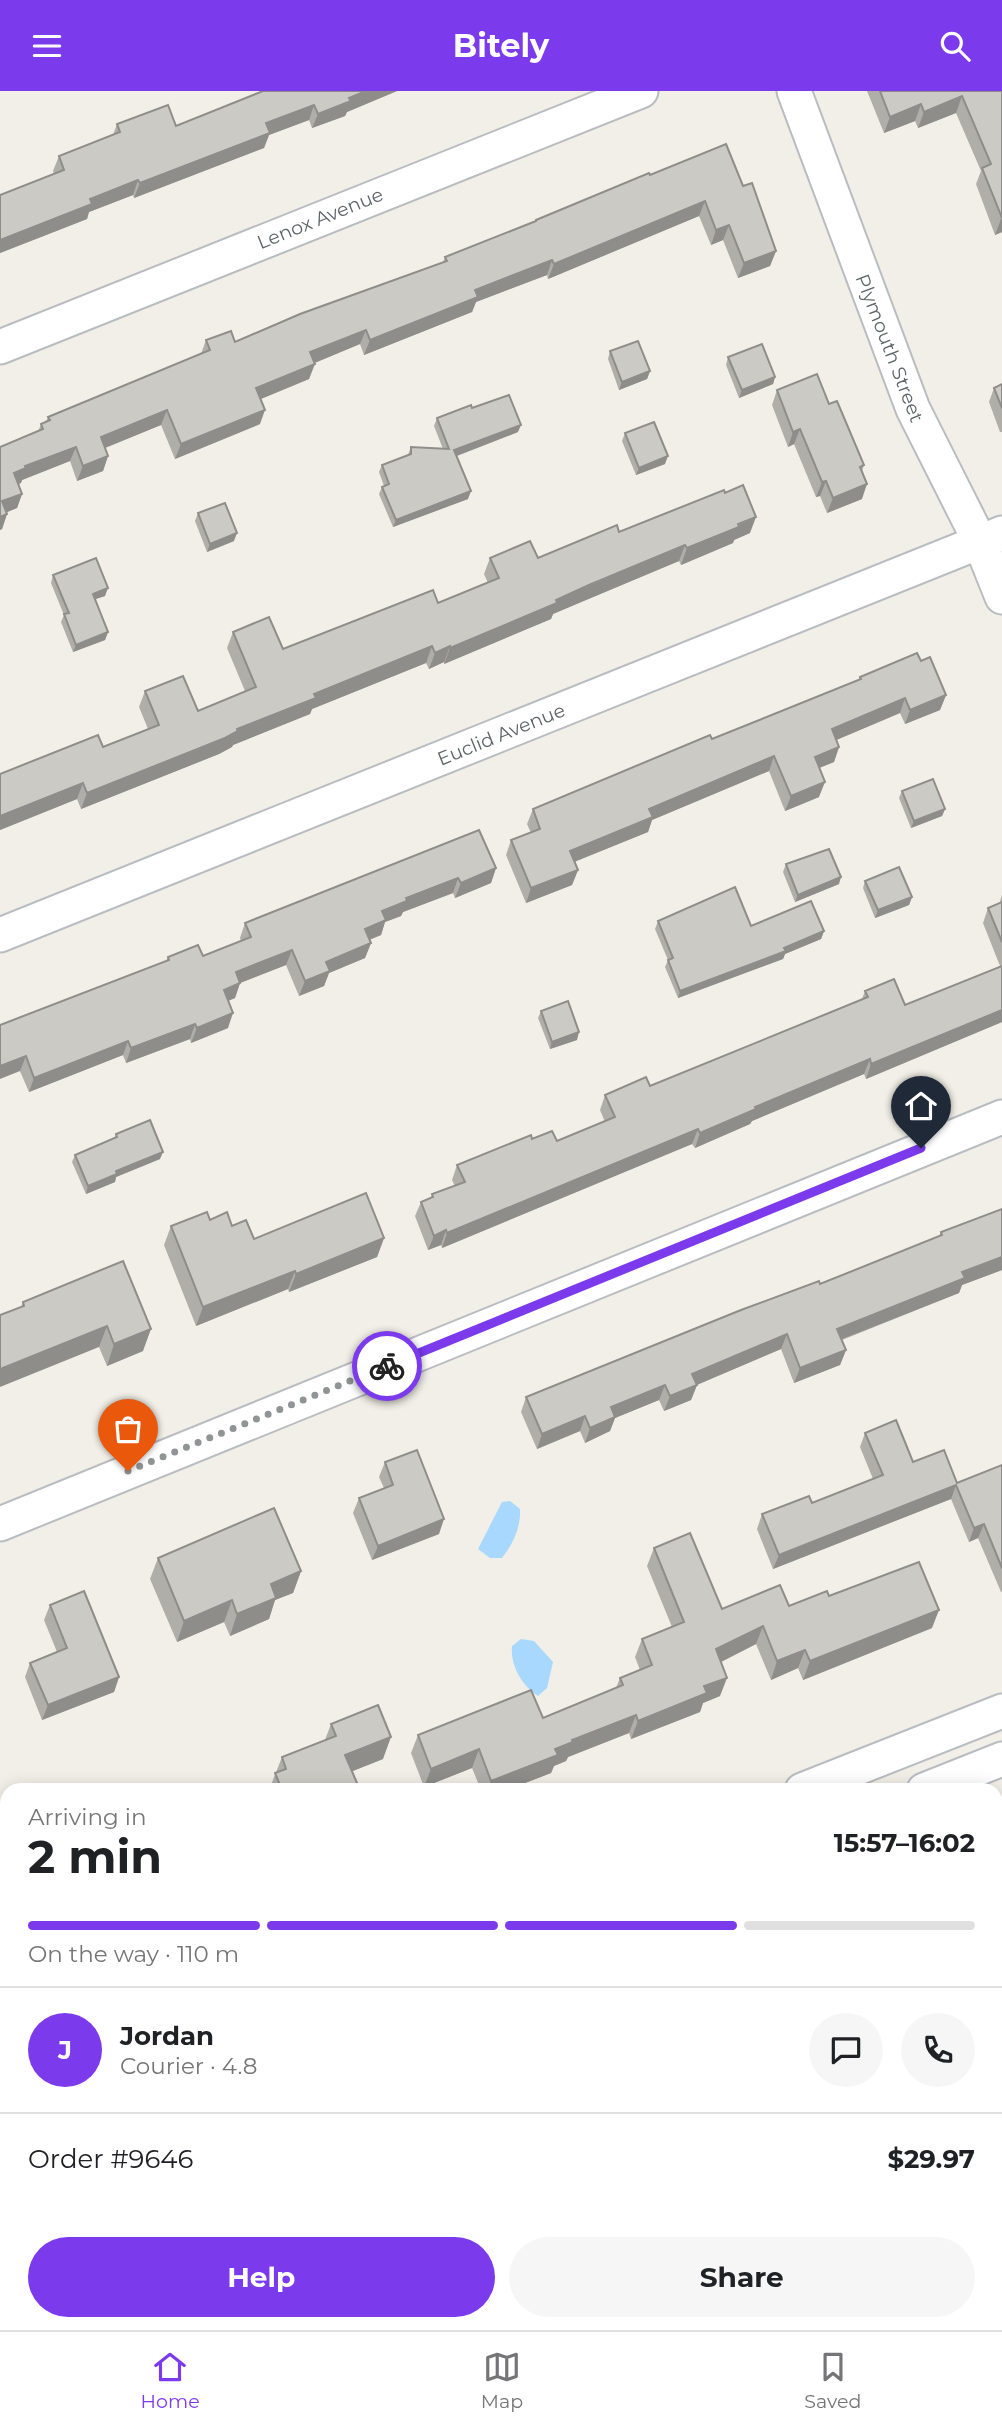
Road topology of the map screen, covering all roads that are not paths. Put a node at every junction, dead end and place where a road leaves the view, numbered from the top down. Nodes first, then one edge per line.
1 (641, 91) edge
2 (794, 91) edge
3 (0, 347) edge
4 (991, 537) edge
5 (1002, 597) edge
6 (0, 935) edge
7 (1002, 1117) edge
8 (0, 1524) edge
9 (1002, 1711) edge
10 (919, 1745) junction
11 (1002, 1759) edge
12 (820, 1783) edge
13 (931, 1783) edge
14 (947, 1783) edge

1 - 3 street, Lenox Avenue
2 - 4 street, Plymouth Street
4 - 5 street, Plymouth Street
4 - 6 street, Euclid Avenue
7 - 8 street
9 - 10 street
10 - 12 street
10 - 13 street
11 - 14 street

